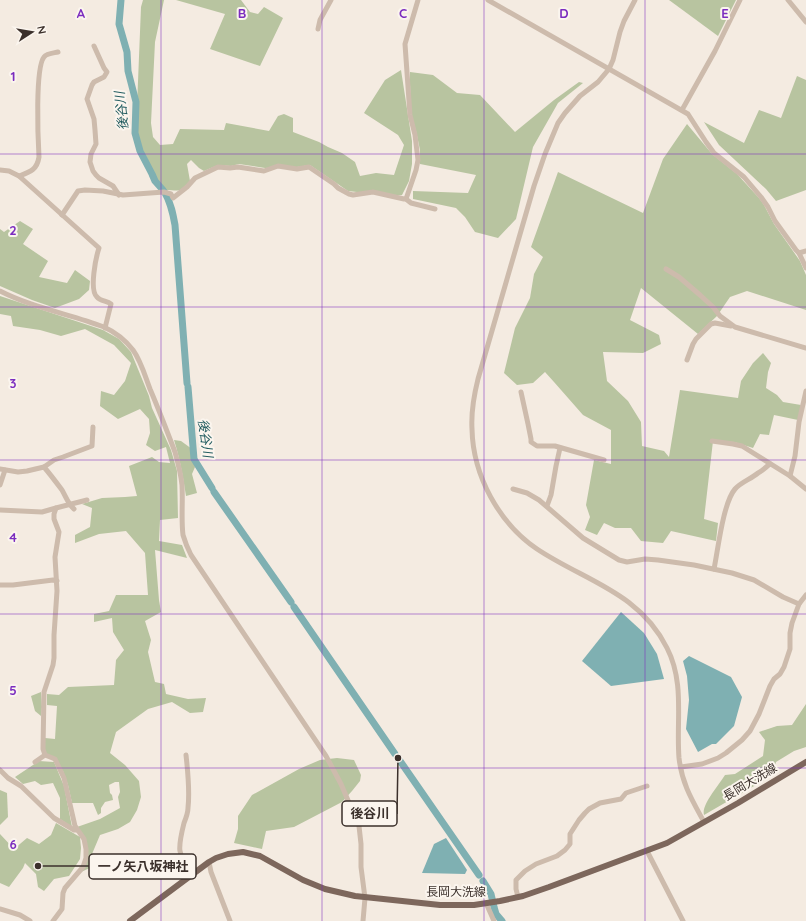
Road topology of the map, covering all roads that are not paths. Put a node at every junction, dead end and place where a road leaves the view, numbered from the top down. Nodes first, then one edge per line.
1 (331, 0) edge
2 (418, 0) edge
3 (488, 0) edge
4 (636, 0) edge
5 (740, 0) edge
6 (788, 0) edge
7 (806, 22) edge
8 (318, 29) dead end
9 (94, 46) dead end
10 (58, 52) dead end
11 (609, 68) junction
12 (682, 110) junction
13 (0, 170) edge
14 (19, 176) junction
15 (119, 195) junction
16 (406, 199) junction
17 (436, 209) dead end
18 (62, 215) junction
19 (806, 251) edge
20 (799, 253) junction
21 (806, 268) edge
22 (666, 269) dead end
23 (0, 291) edge
24 (735, 327) junction
25 (105, 328) junction
26 (806, 348) edge
27 (687, 360) dead end
28 (806, 391) edge
29 (521, 392) dead end
30 (92, 428) dead end
31 (712, 441) dead end
32 (560, 448) junction
33 (604, 460) dead end
34 (770, 464) junction
35 (44, 467) junction
36 (2, 469) edge
37 (790, 476) junction
38 (0, 485) edge
39 (513, 489) dead end
40 (806, 489) edge
41 (87, 500) dead end
42 (547, 506) junction
43 (72, 507) junction
44 (56, 508) junction
45 (0, 510) edge
46 (714, 569) junction
47 (57, 581) junction
48 (0, 585) edge
49 (806, 595) edge
50 (799, 604) junction
51 (45, 755) junction
52 (186, 755) dead end
53 (35, 762) dead end
54 (806, 762) edge
55 (681, 767) junction
56 (0, 770) edge
57 (647, 786) dead end
58 (704, 822) junction
59 (77, 830) junction
60 (647, 851) junction
61 (209, 862) junction
62 (193, 874) junction
63 (518, 897) junction
64 (365, 898) junction
65 (487, 903) junction
66 (0, 909) edge
67 (30, 921) edge
68 (53, 921) edge
69 (130, 921) edge
70 (230, 921) edge
71 (363, 921) edge
72 (494, 921) edge
73 (683, 921) edge

1 - 8 street
2 - 16 street
3 - 11 street
4 - 11 street
5 - 12 street
6 - 7 street
9 - 15 street
10 - 14 street
11 - 12 street
11 - 55 street
12 - 20 street
13 - 14 street
14 - 18 street
15 - 16 street
15 - 18 street
16 - 17 street
18 - 25 street
19 - 20 street
20 - 21 street
22 - 24 street
23 - 25 street
24 - 26 street
24 - 27 street
25 - 64 street
28 - 37 street
29 - 32 street
30 - 35 street
31 - 34 street
32 - 33 street
32 - 42 street
34 - 37 street
34 - 46 street
35 - 36 street
35 - 43 street
36 - 38 street
37 - 40 street
39 - 42 street
41 - 43 street
42 - 46 street
43 - 44 street
44 - 45 street
44 - 47 street
46 - 50 street
47 - 48 street
47 - 51 street
49 - 50 street
50 - 55 street
51 - 53 street
51 - 59 street
52 - 62 street
54 - 58 main road, 長岡大洗線
55 - 58 street
56 - 59 street
57 - 63 street
58 - 60 main road, 長岡大洗線
59 - 68 street
60 - 63 main road, 長岡大洗線
60 - 73 street
61 - 62 main road, 長岡大洗線
61 - 64 main road, 長岡大洗線
61 - 70 street
62 - 69 main road, 長岡大洗線
63 - 65 main road, 長岡大洗線
64 - 65 main road, 長岡大洗線
64 - 71 street
65 - 72 street
66 - 67 street

